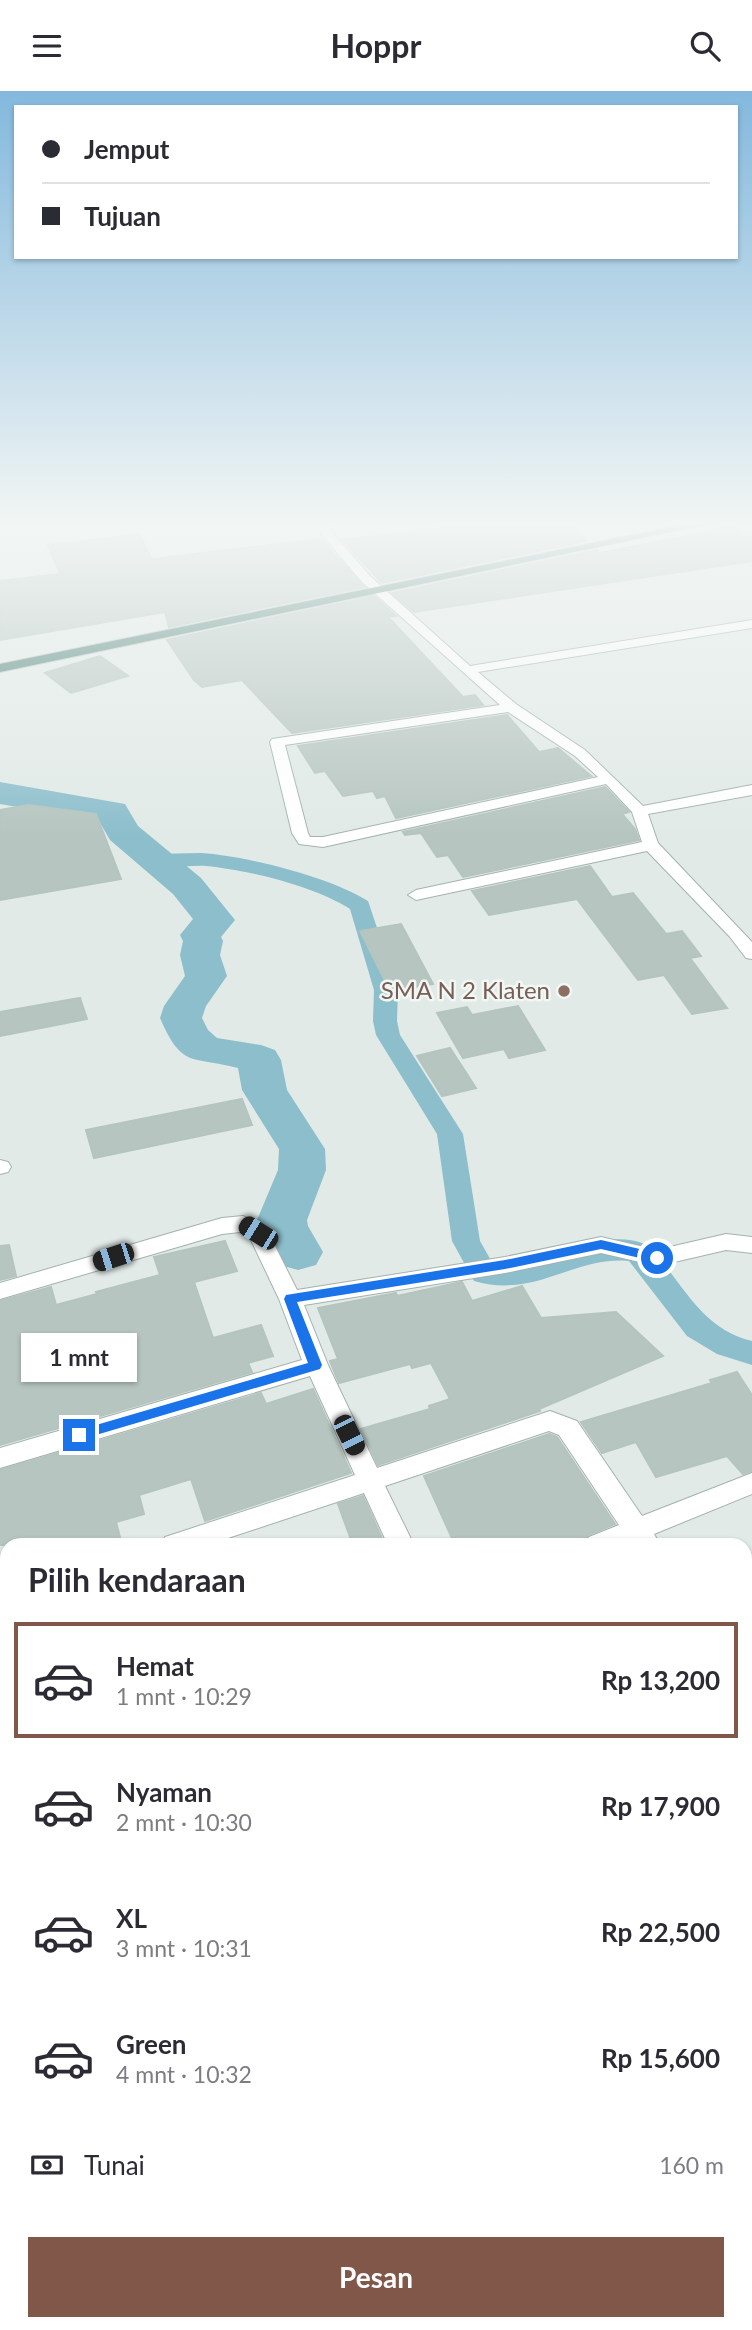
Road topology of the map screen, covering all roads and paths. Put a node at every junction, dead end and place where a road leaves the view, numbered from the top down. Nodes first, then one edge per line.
1 (179, 627) edge
2 (425, 627) edge
3 (730, 627) edge
4 (0, 668) edge
5 (467, 670) junction
6 (511, 707) junction
7 (609, 779) junction
8 (752, 790) edge
9 (639, 811) junction
10 (652, 845) junction
11 (416, 895) dead end
12 (752, 954) edge
13 (752, 1245) edge
14 (0, 1291) edge
15 (290, 1299) junction
16 (316, 1365) junction
17 (0, 1458) edge
18 (371, 1482) junction
19 (752, 1483) edge
20 (196, 1538) edge
21 (398, 1538) edge
22 (642, 1538) edge

1 - 4 highway
2 - 5 street
3 - 5 street
5 - 6 street
6 - 7 street
6 - 7 street
7 - 9 street
8 - 9 street
9 - 10 street
10 - 11 street
10 - 12 street
13 - 15 street
14 - 15 street
15 - 16 street
16 - 17 street
16 - 18 street
18 - 20 street
18 - 21 street
18 - 22 street
19 - 22 street

